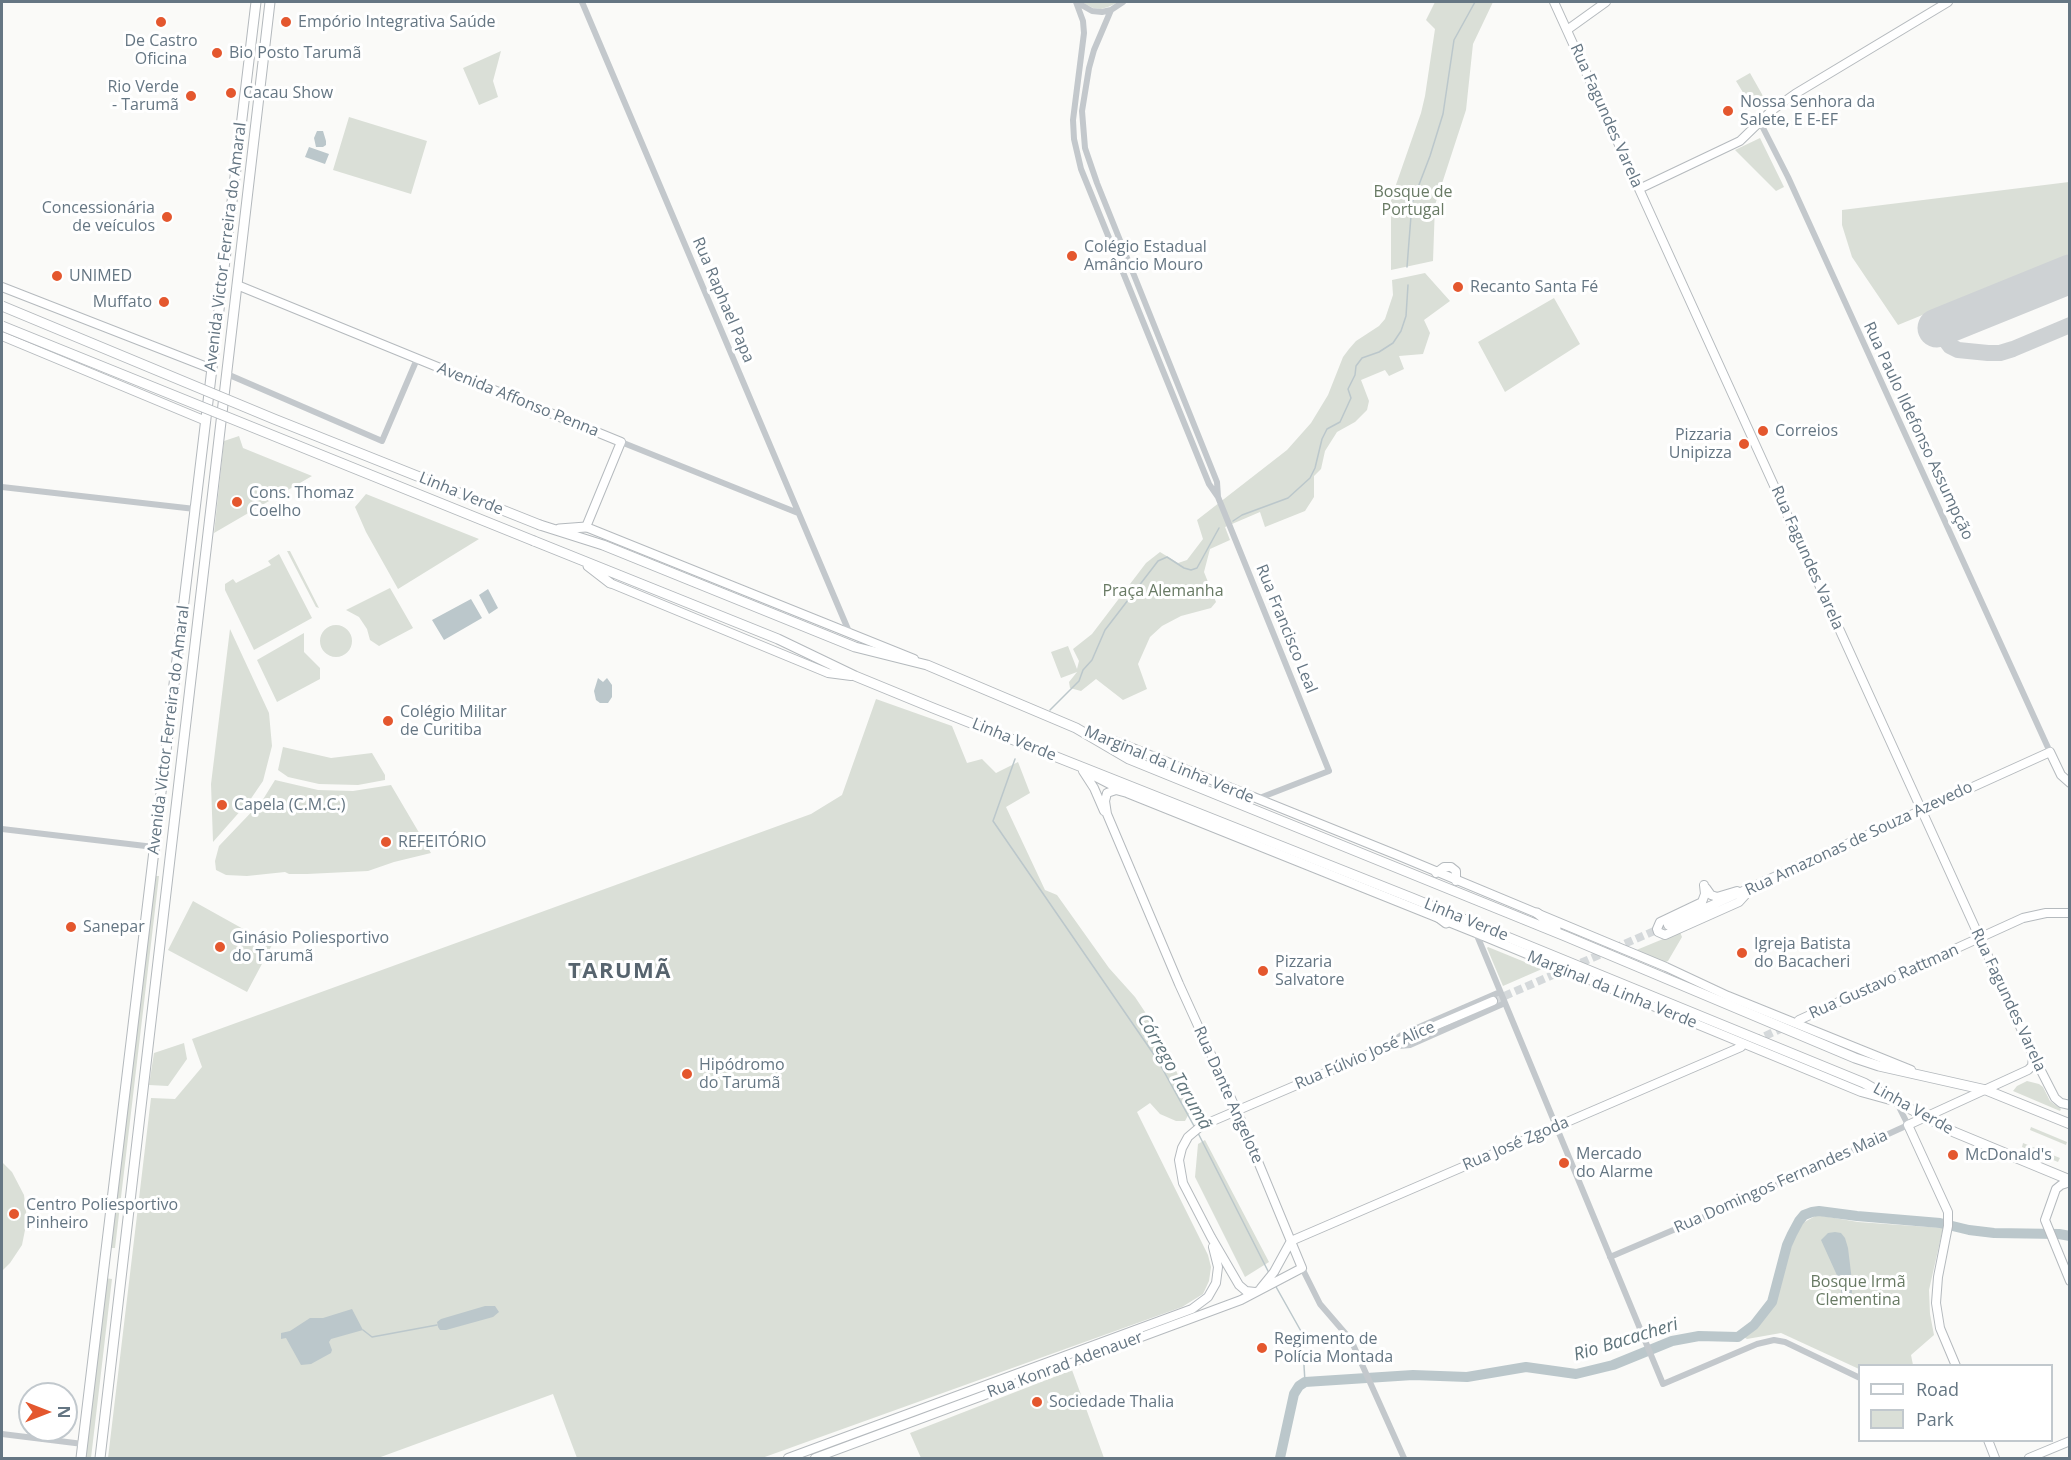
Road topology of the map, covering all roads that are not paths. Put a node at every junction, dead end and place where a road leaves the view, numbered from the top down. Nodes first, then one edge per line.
1 (256, 2) edge
2 (270, 2) edge
3 (582, 2) edge
4 (1076, 2) edge
5 (1123, 2) edge
6 (1554, 2) edge
7 (1606, 2) edge
8 (1948, 2) edge
9 (1111, 10) junction
10 (1567, 30) junction
11 (1760, 122) junction
12 (1639, 189) junction
13 (237, 285) junction
14 (2, 287) edge
15 (2, 306) edge
16 (2, 326) edge
17 (2, 336) edge
18 (417, 359) junction
19 (212, 369) junction
20 (227, 374) junction
21 (206, 421) junction
22 (621, 442) junction
23 (2, 487) edge
24 (1218, 497) junction
25 (195, 509) junction
26 (798, 513) junction
27 (586, 527) junction
28 (554, 529) junction
29 (576, 558) junction
30 (610, 583) joint
31 (838, 609) junction
32 (827, 624) junction
33 (850, 633) junction
34 (927, 665) junction
35 (855, 676) junction
36 (1076, 728) junction
37 (2050, 752) junction
38 (1064, 760) junction
39 (1082, 770) junction
40 (2070, 783) edge
41 (1281, 791) junction
42 (161, 792) junction
43 (1127, 793) junction
44 (178, 794) junction
45 (1256, 799) junction
46 (1274, 806) junction
47 (1922, 811) junction
48 (1107, 814) junction
49 (158, 816) junction
50 (175, 819) junction
51 (2, 830) edge
52 (154, 847) junction
53 (1750, 889) junction
54 (1412, 898) junction
55 (1537, 913) junction
56 (2070, 913) edge
57 (1446, 922) junction
58 (1668, 925) tunnel mouth
59 (1476, 933) junction
60 (1565, 936) junction
61 (1979, 939) junction
62 (1500, 992) junction
63 (1493, 1001) tunnel mouth
64 (1504, 1003) junction
65 (1799, 1020) dead end
66 (1387, 1047) junction
67 (1741, 1047) dead end
68 (2032, 1055) junction
69 (1932, 1078) junction
70 (1986, 1090) junction
71 (1897, 1102) junction
72 (2070, 1105) edge
73 (1237, 1111) junction
74 (1925, 1118) junction
75 (2070, 1124) edge
76 (1908, 1125) junction
77 (1556, 1127) junction
78 (2070, 1181) edge
79 (1211, 1237) junction
80 (1291, 1241) junction
81 (106, 1250) junction
82 (124, 1252) junction
83 (1610, 1257) junction
84 (1302, 1269) junction
85 (104, 1273) junction
86 (122, 1275) junction
87 (2070, 1281) edge
88 (1268, 1283) junction
89 (1258, 1291) junction
90 (1956, 1364) edge
91 (1858, 1377) edge
92 (2, 1434) edge
93 (2070, 1441) edge
94 (1989, 1442) edge
95 (83, 1444) junction
96 (81, 1458) edge
97 (100, 1458) edge
98 (788, 1458) edge
99 (814, 1458) edge
100 (1404, 1458) edge
101 (1995, 1458) edge
102 (2029, 1458) edge

1 - 19 highway, Avenida Victor Ferreira do Amaral
2 - 13 highway, Avenida Victor Ferreira do Amaral
3 - 26 street, Rua Raphael Papa
4 - 9 street
4 - 24 street
5 - 9 street
6 - 10 main road, Rua Fagundes Varela
7 - 10 main road
8 - 11 main road
9 - 24 street
10 - 12 main road, Rua Fagundes Varela
11 - 12 main road
11 - 37 street, Rua Paulo Ildefonso Assumpção
12 - 47 main road, Rua Fagundes Varela
13 - 18 main road, Avenida Affonso Penna
13 - 20 highway, Avenida Victor Ferreira do Amaral
14 - 19 main road
15 - 28 highway, Linha Verde, bridge
16 - 29 highway, Linha Verde, bridge
17 - 21 main road
18 - 20 street
18 - 22 main road, Avenida Affonso Penna
19 - 21 highway, Avenida Victor Ferreira do Amaral
20 - 44 highway, Avenida Victor Ferreira do Amaral
21 - 25 highway, Avenida Victor Ferreira do Amaral
22 - 26 street, Avenida Affonso Penna
22 - 27 main road
23 - 25 street
24 - 41 street, Rua Francisco Leal
25 - 42 highway, Avenida Victor Ferreira do Amaral
26 - 31 street, Rua Raphael Papa
27 - 28 highway
27 - 32 main road, Linha Verde
28 - 34 highway, Linha Verde
29 - 30 highway
29 - 35 highway, Linha Verde
30 - 35 main road, Linha Verde
31 - 32 street
31 - 33 street, Rua Raphael Papa
32 - 33 main road, Linha Verde
33 - 34 main road, Linha Verde
34 - 36 highway, Linha Verde
35 - 38 highway, Linha Verde
36 - 45 main road, Marginal da Linha Verde
36 - 60 highway, Linha Verde
37 - 40 main road
37 - 47 main road, Rua Amazonas de Souza Azevedo
38 - 39 main road, Marginal da Linha Verde
38 - 54 highway, Linha Verde
39 - 43 main road, Marginal da Linha Verde
39 - 48 main road, Rua Dante Angelote
41 - 45 street
41 - 46 street
42 - 44 highway
42 - 49 highway, Avenida Victor Ferreira do Amaral
43 - 48 main road
43 - 57 main road, Marginal da Linha Verde
44 - 50 highway, Avenida Victor Ferreira do Amaral
45 - 46 main road, Marginal da Linha Verde
46 - 55 main road, Marginal da Linha Verde
47 - 53 main road, Rua Amazonas de Souza Azevedo
47 - 61 main road, Rua Fagundes Varela
48 - 73 main road, Rua Dante Angelote
49 - 50 highway
49 - 52 highway, Avenida Victor Ferreira do Amaral
50 - 82 highway, Avenida Victor Ferreira do Amaral
51 - 52 street
52 - 81 highway, Avenida Victor Ferreira do Amaral
53 - 53 main road
53 - 58 main road, Rua Amazonas de Souza Azevedo
54 - 57 highway
54 - 71 highway, Linha Verde
55 - 60 highway
55 - 69 main road, Marginal da Linha Verde
56 - 61 main road, Rua Gustavo Rattman
57 - 59 main road, Marginal da Linha Verde
59 - 62 street
59 - 71 main road, Marginal da Linha Verde
60 - 69 highway, Linha Verde
61 - 65 main road, Rua Gustavo Rattman
61 - 68 main road, Rua Fagundes Varela
62 - 64 street
62 - 66 street
63 - 66 main road, Rua Fúlvio José Alice
64 - 66 street
64 - 77 street
66 - 73 main road, Rua Fúlvio José Alice
67 - 77 main road, Rua José Zgoda
68 - 70 main road, Rua Domingos Fernandes Maia
68 - 72 main road, Rua Fagundes Varela
69 - 70 highway, Linha Verde
70 - 74 main road, Rua Domingos Fernandes Maia
70 - 75 highway, Linha Verde
71 - 74 highway, Linha Verde
71 - 76 street
73 - 79 main road, Rua Fúlvio José Alice
73 - 80 main road, Rua Dante Angelote
74 - 76 main road, Rua Domingos Fernandes Maia
74 - 78 highway, Linha Verde
76 - 83 street, Rua Domingos Fernandes Maia
76 - 90 main road
77 - 80 main road, Rua José Zgoda
77 - 83 street
78 - 87 main road
79 - 89 main road
79 - 98 main road, Rua Konrad Adenauer
80 - 84 main road, Rua Dante Angelote
80 - 88 main road, Rua Konrad Adenauer
81 - 82 highway
81 - 85 highway, Avenida Victor Ferreira do Amaral
82 - 86 highway, Avenida Victor Ferreira do Amaral
83 - 91 street
84 - 88 main road
84 - 100 street, Rua Dante Angelote
85 - 86 highway
85 - 95 highway, Avenida Victor Ferreira do Amaral
86 - 97 highway, Avenida Victor Ferreira do Amaral
88 - 89 main road, Rua Konrad Adenauer
89 - 99 main road, Rua Konrad Adenauer
92 - 95 street
93 - 102 main road
94 - 101 main road
95 - 96 highway, Avenida Victor Ferreira do Amaral

